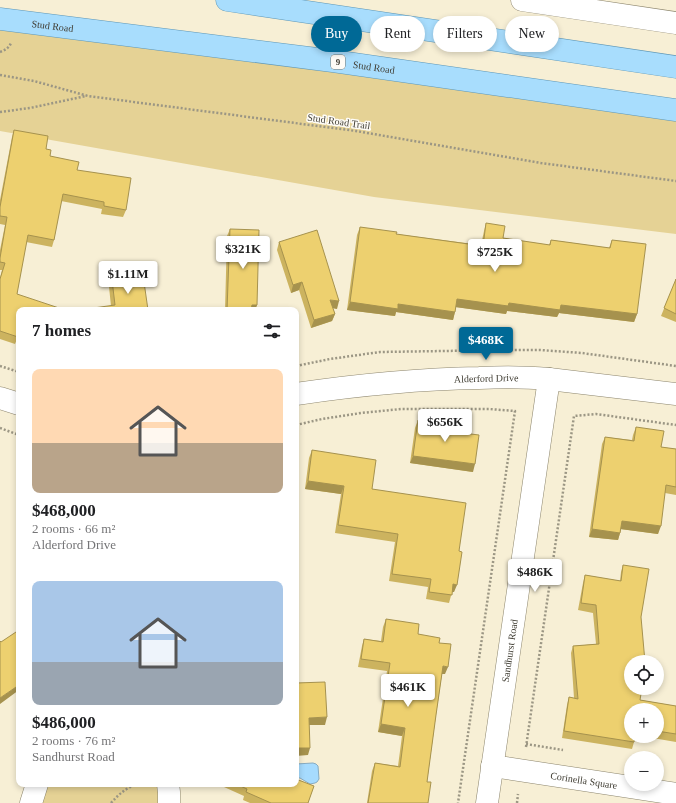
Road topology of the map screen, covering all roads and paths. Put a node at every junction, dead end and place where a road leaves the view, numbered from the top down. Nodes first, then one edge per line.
1 (227, 0) edge
2 (522, 0) edge
3 (0, 19) edge
4 (676, 22) edge
5 (12, 39) dead end
6 (0, 52) edge
7 (676, 67) edge
8 (0, 75) edge
9 (88, 96) junction
10 (676, 110) edge
11 (0, 112) edge
12 (676, 181) edge
13 (0, 366) edge
14 (16, 371) edge
15 (549, 379) junction
16 (299, 394) edge
17 (676, 394) edge
18 (0, 398) edge
19 (16, 403) edge
20 (299, 424) edge
21 (676, 425) edge
22 (0, 428) edge
23 (16, 434) edge
24 (526, 744) dead end
25 (492, 766) junction
26 (36, 787) edge
27 (130, 787) edge
28 (168, 787) edge
29 (518, 792) dead end
30 (676, 794) edge
31 (31, 803) edge
32 (111, 803) edge
33 (169, 803) edge
34 (458, 803) edge
35 (487, 803) edge
36 (517, 803) edge

1 - 7 main road
2 - 4 street
3 - 10 main road, Stud Road / 9
5 - 6 path
8 - 9 path, Stud Road Trail
9 - 11 path
9 - 12 path, Stud Road Trail
13 - 14 path
15 - 16 street, Alderford Drive
15 - 17 street, Alderford Drive
15 - 25 street, Sandhurst Road
18 - 19 street
20 - 34 path
21 - 24 path
22 - 23 path
25 - 30 street, Corinella Square
25 - 35 street, Sandhurst Road
26 - 31 street
27 - 32 path
28 - 33 street
29 - 36 path

